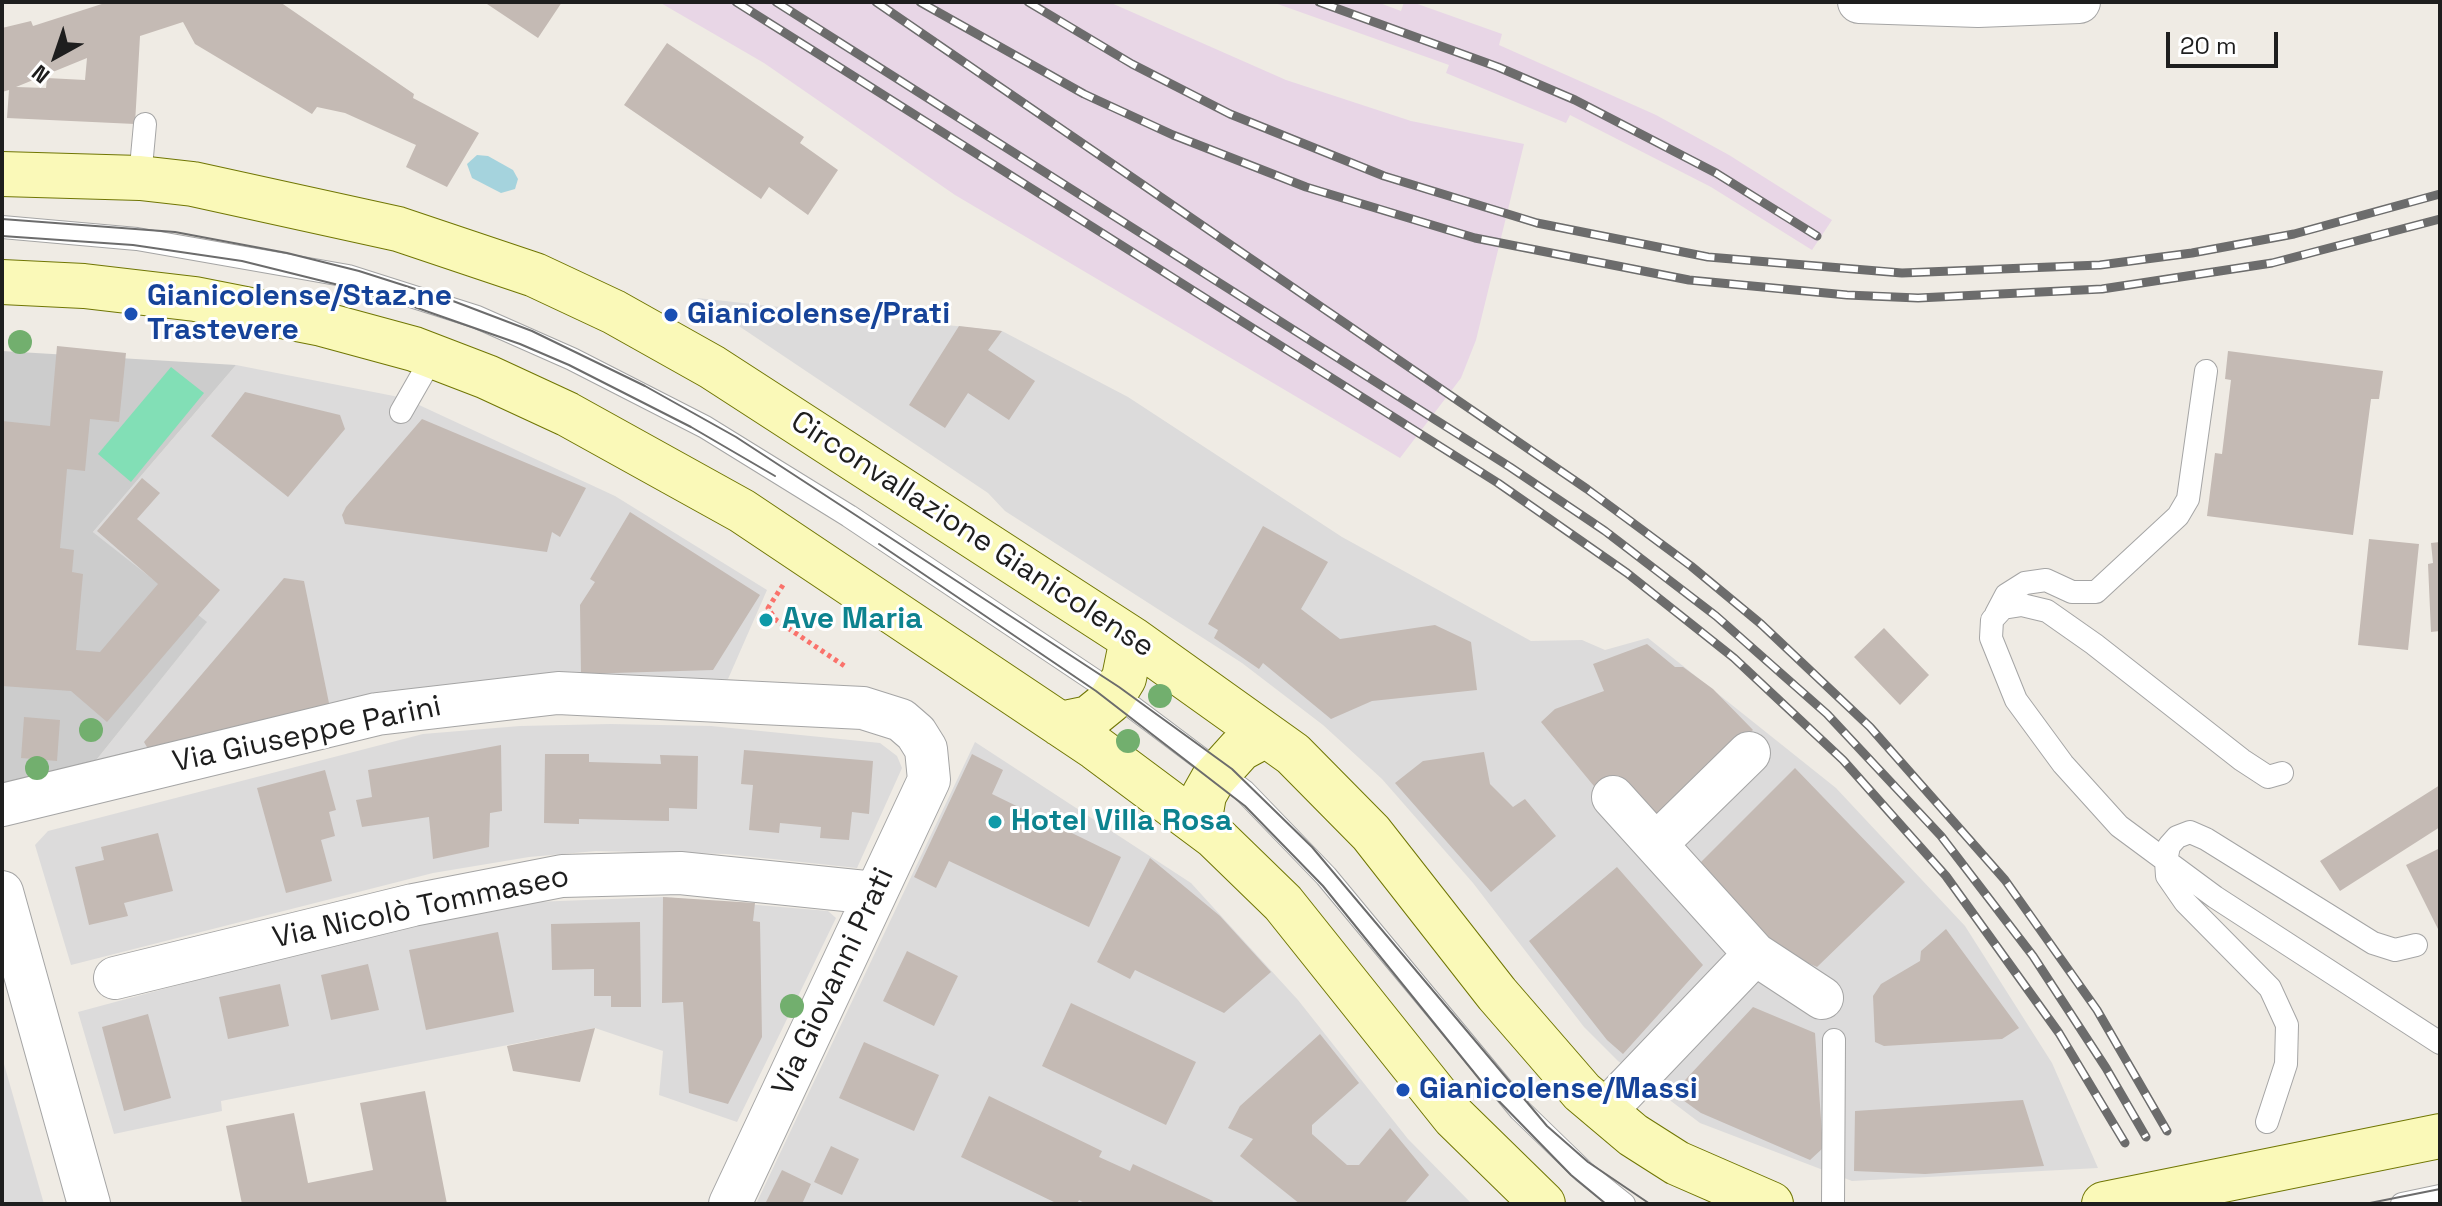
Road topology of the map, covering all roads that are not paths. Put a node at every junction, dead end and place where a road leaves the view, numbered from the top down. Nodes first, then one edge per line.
1 (1859, 2) edge
2 (2079, 2) edge
3 (145, 124) dead end
4 (2, 174) edge
5 (140, 178) junction
6 (2, 227) edge
7 (2, 282) edge
8 (433, 356) junction
9 (2206, 371) dead end
10 (401, 412) dead end
11 (1992, 620) junction
12 (1132, 639) junction
13 (1115, 694) junction
14 (1060, 724) junction
15 (1266, 735) junction
16 (1749, 753) dead end
17 (929, 758) joint
18 (1219, 771) junction
19 (2282, 773) dead end
20 (1613, 797) dead end
21 (2, 805) edge
22 (1199, 824) junction
23 (1656, 844) junction
24 (2166, 861) junction
25 (2, 892) edge
26 (875, 893) junction
27 (2416, 945) dead end
28 (1755, 954) junction
29 (115, 978) dead end
30 (1822, 998) dead end
31 (1834, 1040) dead end
32 (2440, 1043) edge
33 (1605, 1111) junction
34 (2267, 1122) dead end
35 (2440, 1136) edge
36 (2440, 1196) edge
37 (89, 1204) edge
38 (730, 1204) edge
39 (1543, 1204) edge
40 (1624, 1204) edge
41 (1771, 1204) edge
42 (1833, 1204) edge
43 (2104, 1204) edge
44 (2402, 1204) edge

1 - 2 street
3 - 5 lane
4 - 5 main road, Circonvallazione Gianicolense
5 - 12 main road, Circonvallazione Gianicolense
6 - 13 lane, Circonvallazione Gianicolense
7 - 8 main road
8 - 10 lane
8 - 14 main road
9 - 11 lane
11 - 19 lane
11 - 24 lane
12 - 13 main road
12 - 15 main road, Circonvallazione Gianicolense
13 - 14 main road
13 - 18 lane, Circonvallazione Gianicolense
14 - 22 main road
15 - 18 main road
15 - 33 main road, Circonvallazione Gianicolense
16 - 23 street
17 - 21 street, Via Giuseppe Parini
17 - 26 street, Via Giovanni Prati
18 - 22 main road
18 - 40 lane, Circonvallazione Gianicolense
20 - 23 street
22 - 39 main road
23 - 28 street
24 - 27 lane
24 - 32 lane
24 - 34 lane
25 - 37 street
26 - 29 street, Via Nicolò Tommaseo
26 - 38 street, Via Giovanni Prati
28 - 30 street
28 - 33 street
31 - 42 lane
33 - 41 main road, Circonvallazione Gianicolense
35 - 43 main road
36 - 44 lane

